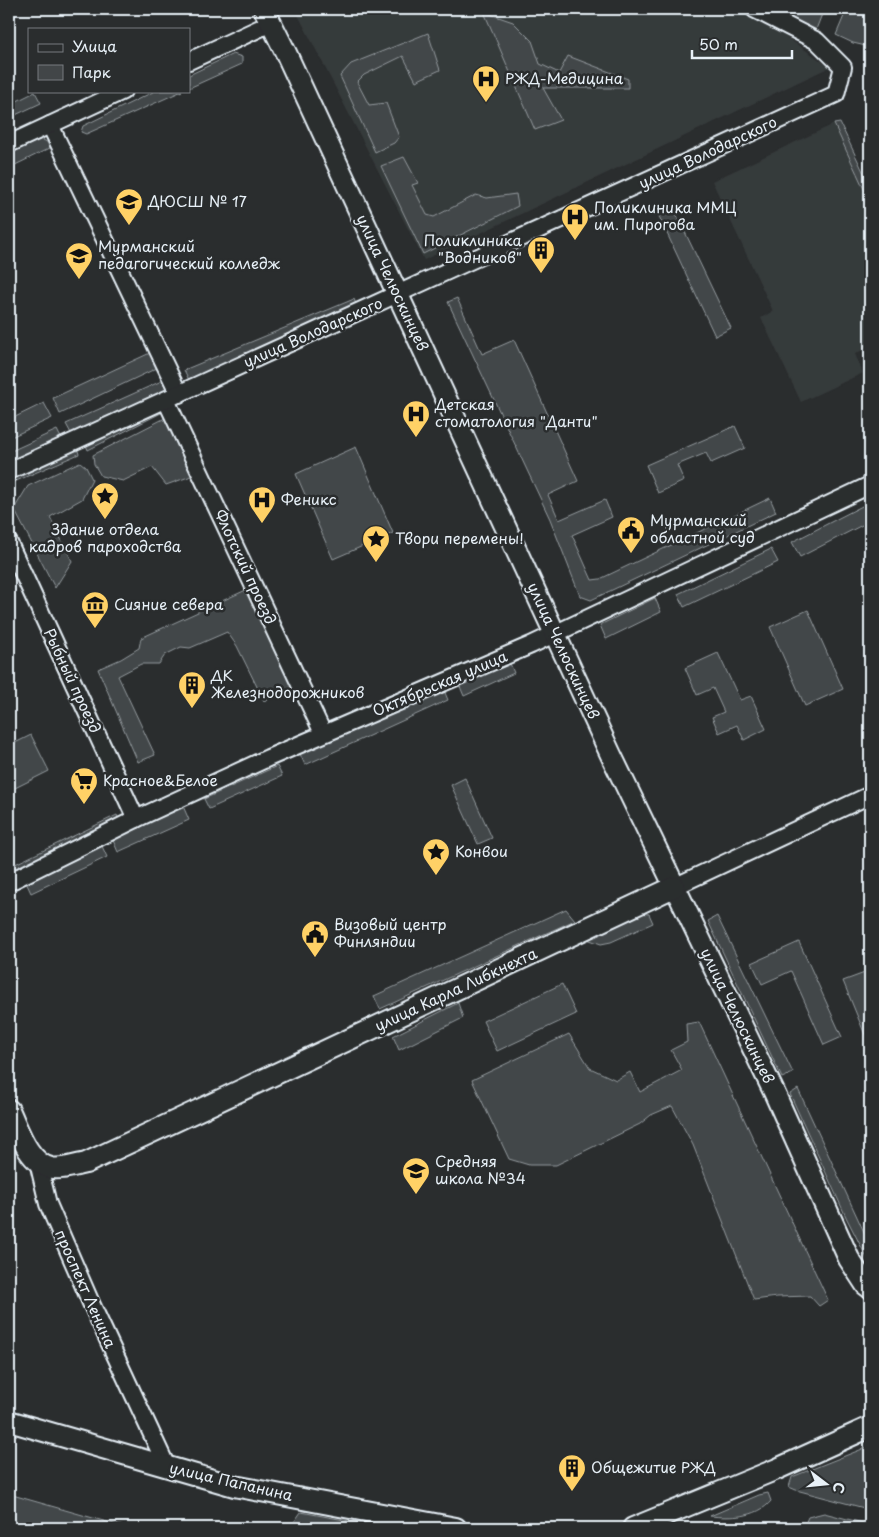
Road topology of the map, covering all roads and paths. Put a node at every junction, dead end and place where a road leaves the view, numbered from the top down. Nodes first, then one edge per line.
1 (754, 9) edge
2 (267, 16) edge
3 (190, 60) edge
4 (121, 92) edge
5 (50, 125) junction
6 (9, 144) edge
7 (397, 294) junction
8 (173, 397) junction
9 (9, 471) edge
10 (870, 486) edge
11 (9, 543) edge
12 (554, 634) junction
13 (323, 733) junction
14 (870, 795) edge
15 (136, 820) junction
16 (9, 882) edge
17 (674, 887) junction
18 (9, 1110) edge
19 (38, 1162) junction
20 (870, 1288) edge
21 (9, 1421) edge
22 (870, 1427) edge
23 (166, 1467) junction
24 (456, 1528) edge
25 (633, 1528) edge

1 - 7 street, улица Володарского
2 - 3 street
2 - 7 main road, улица Челюскинцев
4 - 5 street
5 - 6 street
5 - 8 street, Флотский проезд
7 - 8 street, улица Володарского
7 - 12 main road, улица Челюскинцев
8 - 9 street, улица Володарского
8 - 13 street, Флотский проезд
10 - 12 street, Октябрьская улица
11 - 15 street, Рыбный проезд
12 - 13 street, Октябрьская улица
12 - 17 main road, улица Челюскинцев
13 - 15 street, Октябрьская улица
14 - 17 street, улица Карла Либкнехта
15 - 16 street, Октябрьская улица
17 - 19 main road, улица Карла Либкнехта
17 - 20 main road, улица Челюскинцев
18 - 19 main road, проспект Ленина
19 - 23 street, проспект Ленина
21 - 23 main road, улица Папанина
22 - 25 main road
23 - 24 main road, улица Папанина

